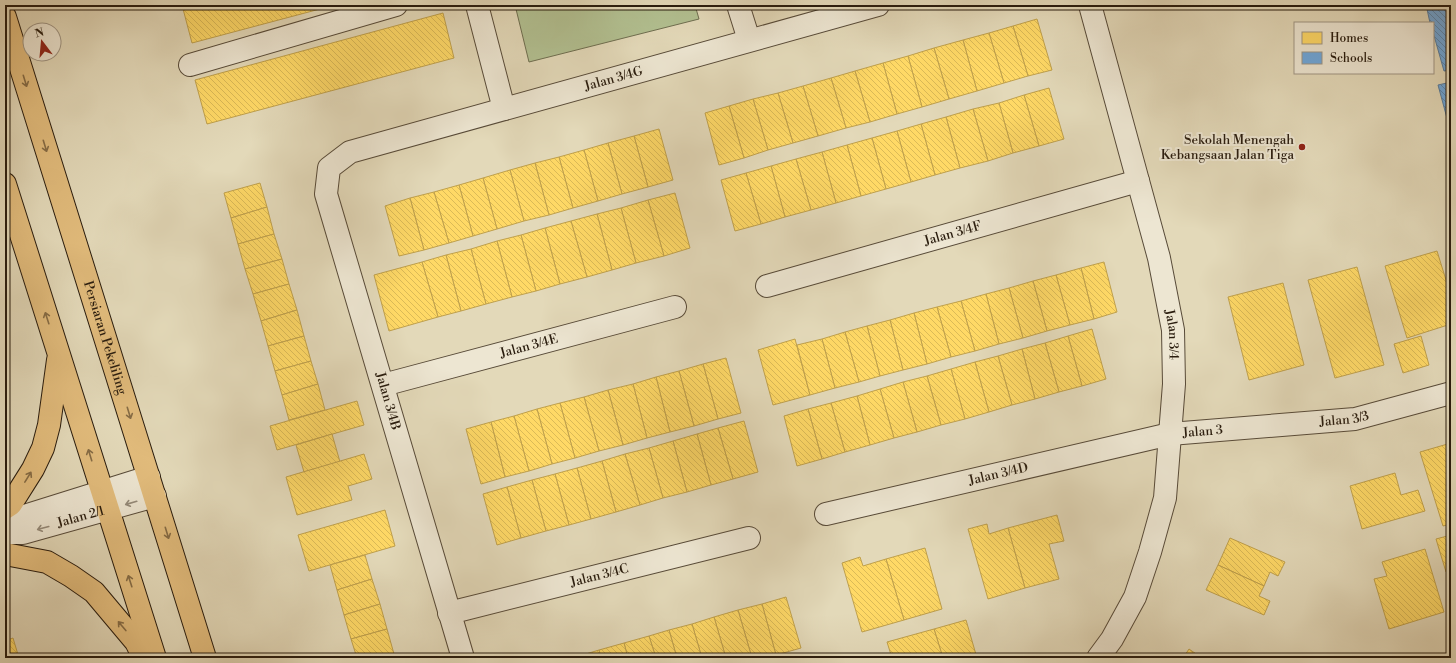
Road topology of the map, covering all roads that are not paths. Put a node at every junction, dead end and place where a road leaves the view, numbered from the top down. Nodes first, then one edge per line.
1 (396, 5) edge
2 (477, 5) edge
3 (738, 5) edge
4 (878, 5) edge
5 (1090, 5) edge
6 (5, 17) edge
7 (749, 40) junction
8 (190, 65) dead end
9 (504, 109) junction
10 (350, 152) joint
11 (1138, 181) junction
12 (5, 184) edge
13 (768, 286) dead end
14 (675, 307) dead end
15 (59, 355) junction
16 (383, 385) junction
17 (1451, 393) edge
18 (1235, 428) joint
19 (1170, 434) junction
20 (152, 487) junction
21 (105, 501) junction
22 (5, 508) edge
23 (826, 514) dead end
24 (5, 526) edge
25 (5, 533) edge
26 (748, 538) dead end
27 (5, 554) edge
28 (450, 613) junction
29 (144, 658) edge
30 (155, 658) edge
31 (205, 658) edge
32 (463, 658) edge
33 (1098, 658) edge

1 - 8 street
2 - 9 street
3 - 7 street
4 - 7 street, Jalan 3/4G
5 - 11 street, Jalan 3/4
6 -> 20 main road, Persiaran Pekeliling
7 - 9 street, Jalan 3/4G
9 - 10 street, Jalan 3/4G
10 - 16 street, Jalan 3/4B
11 - 13 street, Jalan 3/4F
11 - 19 street, Jalan 3/4
15 -> 12 main road
14 - 16 street, Jalan 3/4E
21 -> 15 main road
22 -> 15 main road
16 - 28 street, Jalan 3/4B
17 - 18 street, Jalan 3/3
18 - 19 street, Jalan 3
19 - 23 street, Jalan 3/4D
19 - 33 street, Jalan 3/4
20 - 21 street, Jalan 2/1
20 -> 31 main road, Persiaran Pekeliling
21 - 24 street, Jalan 2/1
21 -> 25 street, Jalan 2/1
30 -> 21 main road
26 - 28 street, Jalan 3/4C
29 -> 27 main road
28 - 32 street, Jalan 3/4B

